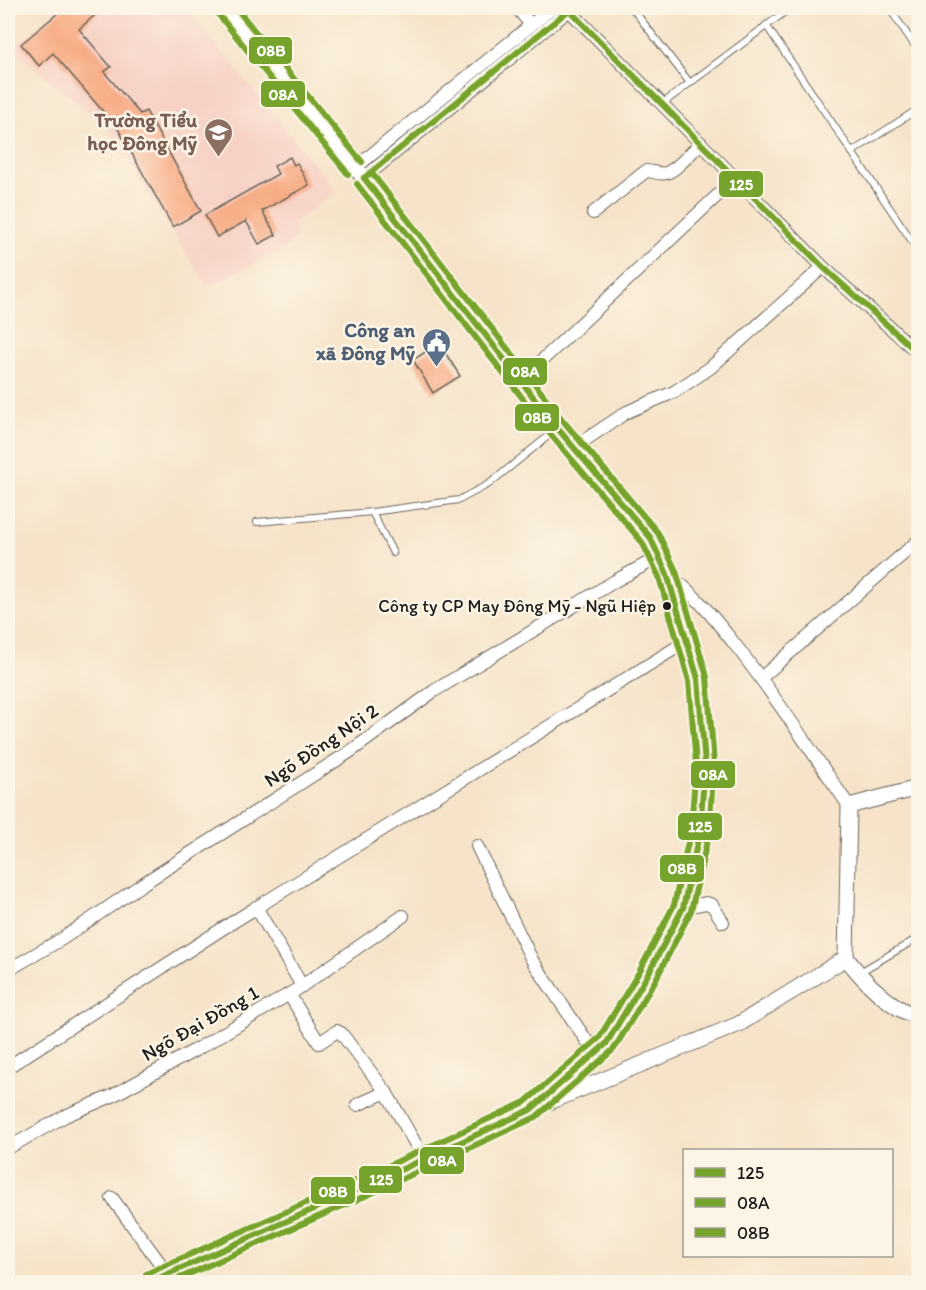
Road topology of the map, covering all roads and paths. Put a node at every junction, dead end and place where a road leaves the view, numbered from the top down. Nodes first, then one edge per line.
1 (226, 8) edge
2 (517, 8) edge
3 (552, 8) edge
4 (570, 8) edge
5 (632, 8) edge
6 (790, 8) edge
7 (889, 8) edge
8 (531, 25) junction
9 (766, 25) junction
10 (918, 50) edge
11 (690, 83) junction
12 (662, 104) junction
13 (918, 109) edge
14 (701, 143) junction
15 (852, 152) junction
16 (360, 173) junction
17 (736, 178) junction
18 (593, 213) dead end
19 (918, 250) edge
20 (823, 267) junction
21 (918, 353) edge
22 (520, 381) junction
23 (558, 429) junction
24 (573, 448) junction
25 (372, 512) junction
26 (256, 522) dead end
27 (918, 541) edge
28 (393, 553) dead end
29 (659, 557) junction
30 (667, 574) junction
31 (687, 641) junction
32 (761, 678) junction
33 (918, 788) edge
34 (849, 806) junction
35 (477, 846) dead end
36 (256, 907) junction
37 (683, 908) junction
38 (403, 916) dead end
39 (723, 922) dead end
40 (918, 938) edge
41 (846, 958) junction
42 (8, 970) edge
43 (858, 973) junction
44 (302, 986) junction
45 (289, 994) junction
46 (918, 1017) edge
47 (595, 1053) junction
48 (8, 1067) edge
49 (386, 1092) junction
50 (357, 1105) dead end
51 (530, 1110) junction
52 (8, 1148) edge
53 (424, 1159) junction
54 (112, 1198) dead end
55 (168, 1274) junction
56 (150, 1282) edge

1 - 16 street
2 - 8 street
3 - 8 street
4 - 12 street
4 - 16 street
5 - 11 lane
6 - 9 lane
7 - 10 lane
8 - 16 street
9 - 11 lane
9 - 15 lane
11 - 12 lane
12 - 14 street
13 - 15 lane
14 - 17 street
14 - 18 street
15 - 19 lane
16 - 22 street
17 - 20 street
17 - 22 street
20 - 21 street
20 - 24 street
22 - 23 street
23 - 24 street
23 - 25 lane
24 - 29 street
25 - 26 lane
25 - 28 lane
27 - 32 street
29 - 30 street
29 - 42 street, Ngõ Đồng Nội 2
30 - 31 street
30 - 32 street
31 - 36 street
31 - 37 street
32 - 34 street
33 - 34 street
34 - 41 street
35 - 47 street
36 - 44 street
36 - 48 street
37 - 39 street
37 - 47 street
38 - 44 street, Ngõ Đại Đồng 1
40 - 43 lane
41 - 43 street
41 - 51 street
43 - 46 street
44 - 45 street, Ngõ Đại Đồng 1
45 - 49 street
45 - 52 street, Ngõ Đại Đồng 1
47 - 51 street
49 - 50 street
49 - 53 street
51 - 53 street
53 - 55 street
54 - 55 street
55 - 56 street

